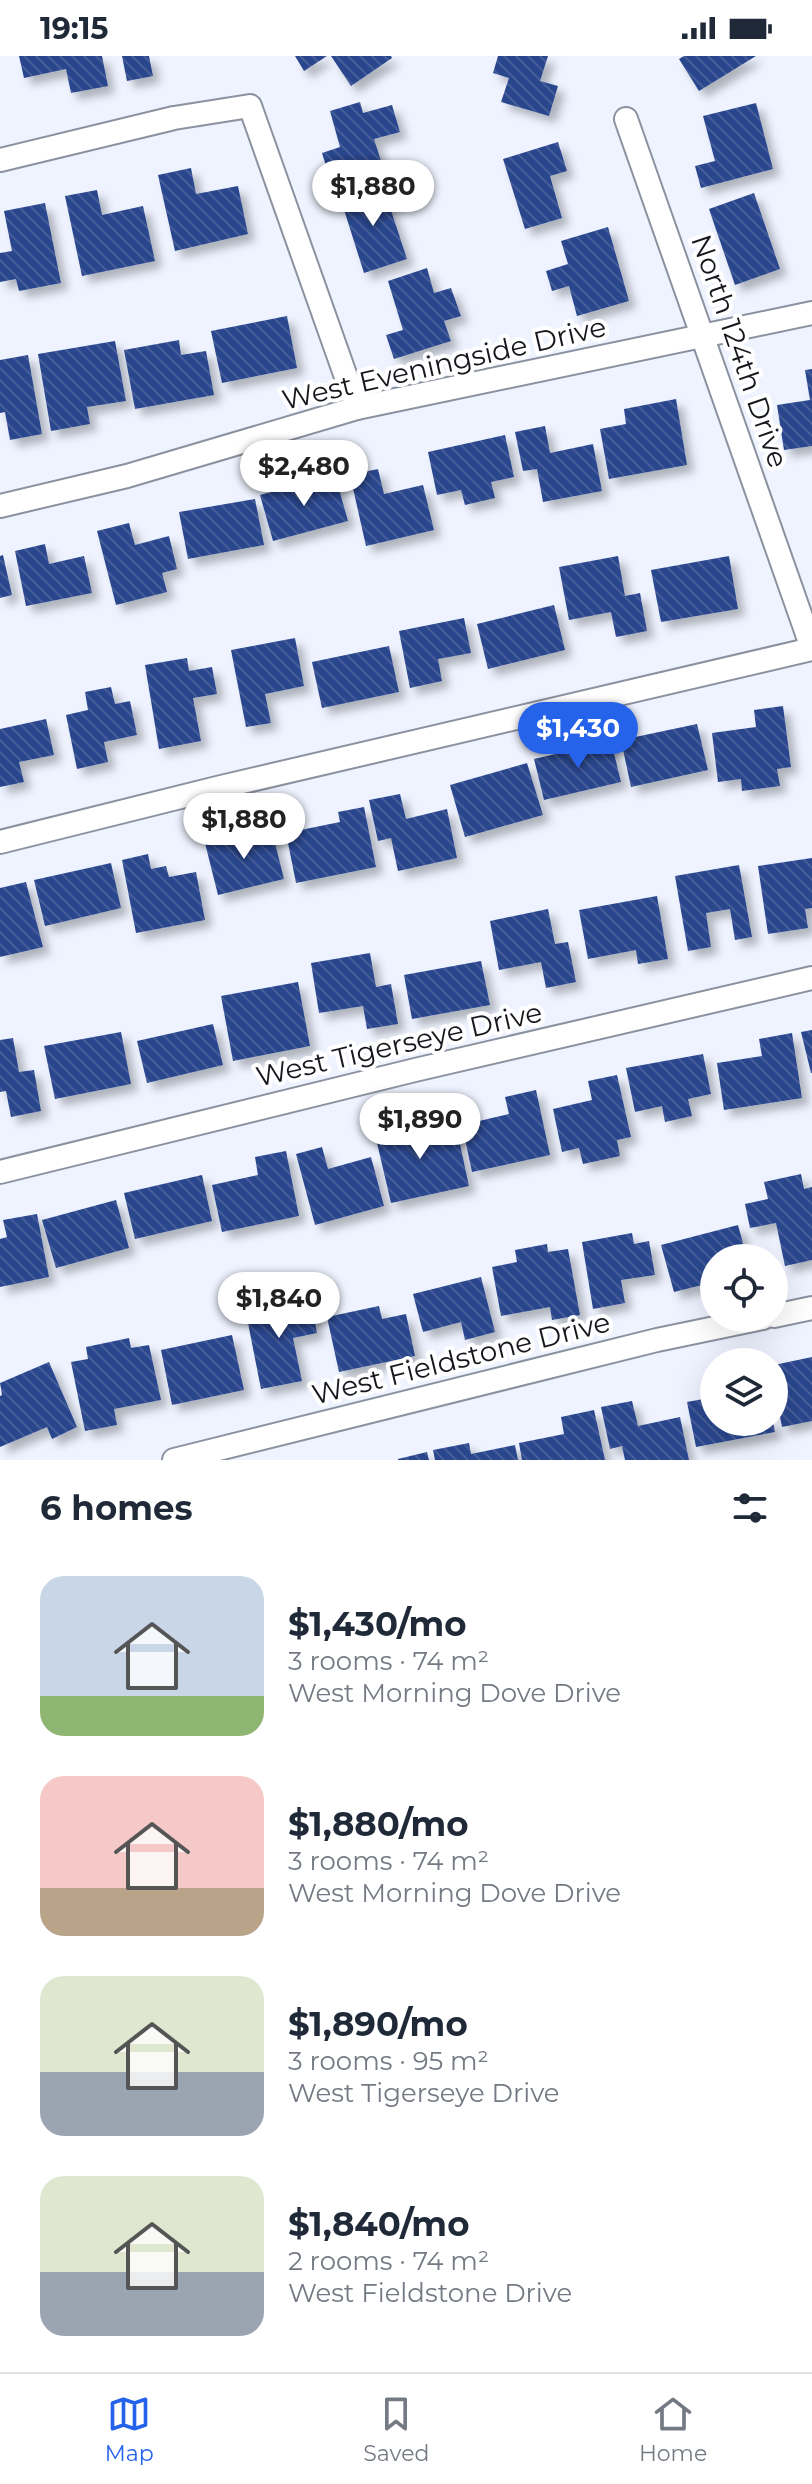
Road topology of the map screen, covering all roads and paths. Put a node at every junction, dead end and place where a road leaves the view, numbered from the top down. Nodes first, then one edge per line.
1 (626, 119) dead end
2 (0, 160) edge
3 (812, 313) edge
4 (703, 336) junction
5 (357, 408) junction
6 (0, 506) edge
7 (812, 648) edge
8 (0, 842) edge
9 (812, 978) edge
10 (0, 1172) edge
11 (812, 1308) edge
12 (788, 1313) edge
13 (700, 1331) edge
14 (174, 1460) edge

1 - 4 street, North 124th Drive
2 - 5 street
3 - 4 street, West Eveningside Drive
4 - 5 street, West Eveningside Drive
4 - 7 street, North 124th Drive
5 - 6 street, West Eveningside Drive
7 - 8 street
9 - 10 street, West Tigerseye Drive
11 - 12 street
13 - 14 street, West Fieldstone Drive

